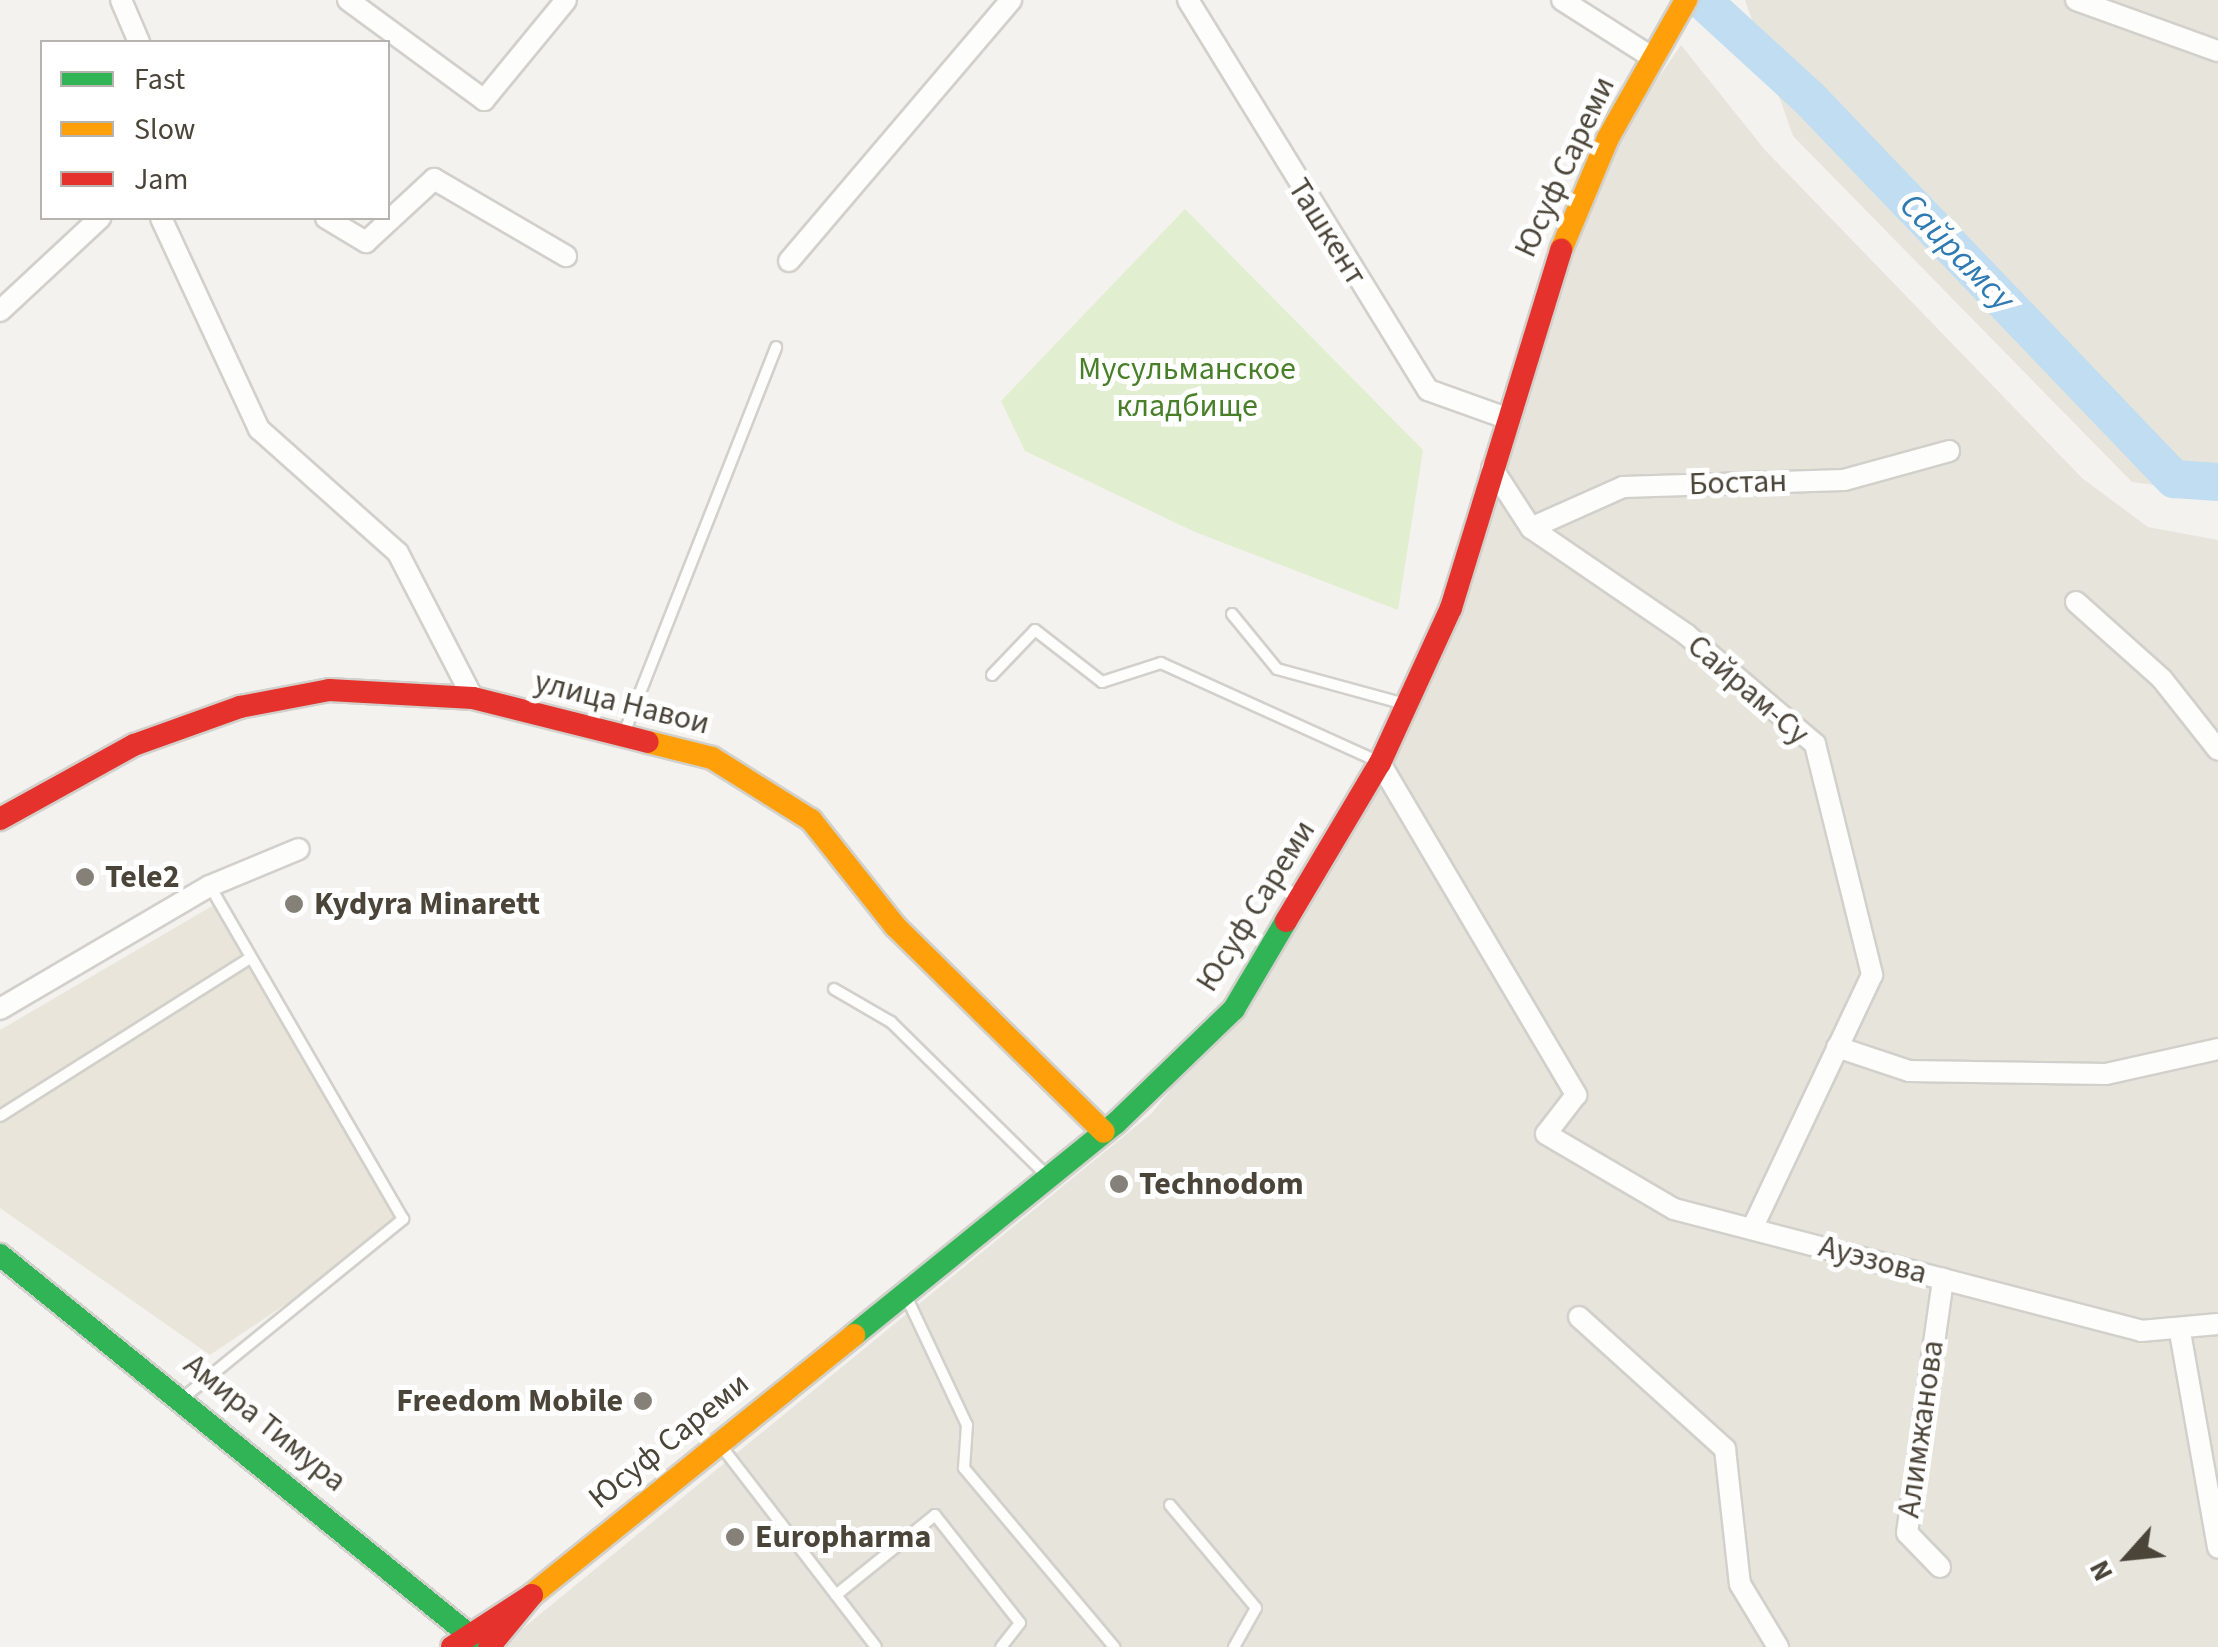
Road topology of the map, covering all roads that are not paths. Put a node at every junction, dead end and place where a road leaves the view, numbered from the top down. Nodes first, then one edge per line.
1 (122, 0) edge
2 (348, 0) edge
3 (566, 0) edge
4 (1011, 0) edge
5 (1188, 0) edge
6 (1562, 0) edge
7 (1686, 0) edge
8 (2076, 0) edge
9 (137, 40) edge
10 (2218, 51) edge
11 (1653, 58) junction
12 (390, 219) edge
13 (98, 220) edge
14 (161, 220) edge
15 (329, 220) edge
16 (389, 220) edge
17 (566, 256) dead end
18 (790, 261) dead end
19 (0, 311) edge
20 (776, 347) dead end
21 (1506, 418) junction
22 (1949, 451) dead end
23 (1492, 468) junction
24 (1531, 528) junction
25 (2076, 602) dead end
26 (1232, 614) dead end
27 (992, 675) dead end
28 (474, 698) junction
29 (1406, 704) junction
30 (623, 736) junction
31 (2218, 750) edge
32 (1380, 763) junction
33 (0, 820) edge
34 (299, 848) dead end
35 (210, 886) junction
36 (250, 958) junction
37 (834, 988) dead end
38 (0, 1009) edge
39 (1838, 1048) junction
40 (2218, 1049) edge
41 (0, 1116) edge
42 (1104, 1132) junction
43 (1047, 1177) junction
44 (1752, 1229) junction
45 (0, 1255) edge
46 (1943, 1278) junction
47 (904, 1291) junction
48 (1579, 1317) dead end
49 (2218, 1324) edge
50 (2180, 1332) junction
51 (183, 1398) junction
52 (719, 1442) junction
53 (1170, 1505) dead end
54 (2218, 1548) edge
55 (1940, 1566) dead end
56 (836, 1596) junction
57 (474, 1644) edge
58 (876, 1647) edge
59 (1000, 1647) edge
60 (1114, 1647) edge
61 (1234, 1647) edge
62 (1778, 1647) edge

1 - 9 street
2 - 3 street
4 - 18 street
5 - 21 street, Ташкент
6 - 11 street
7 - 11 main road, Юсуф Сареми
8 - 10 street
11 - 21 main road, Юсуф Сареми
12 - 17 street
13 - 19 street
14 - 28 street
15 - 16 street
20 - 30 lane
21 - 23 main road, Юсуф Сареми
22 - 24 street, Бостан
23 - 24 street, Сайрам-Су
23 - 29 main road, Юсуф Сареми
24 - 39 street, Сайрам-Су
25 - 31 street
26 - 29 lane
27 - 32 lane
28 - 30 main road, улица Навои
28 - 33 main road, улица Навои
29 - 32 main road, Юсуф Сареми
30 - 42 main road, улица Навои
32 - 42 main road, Юсуф Сареми
32 - 44 street, Ауэзова
34 - 35 street
35 - 36 lane
35 - 38 street
36 - 41 lane
36 - 51 lane
37 - 43 lane
39 - 40 street
39 - 44 street, Сайрам-Су
42 - 43 main road, Юсуф Сареми
43 - 47 main road, Юсуф Сареми
44 - 46 street, Ауэзова
45 - 51 main road, Амира Тимура
46 - 50 street, Ауэзова
46 - 55 street, Алимжанова
47 - 52 main road, Юсуф Сареми
47 - 60 lane
48 - 62 street
49 - 50 street, Ауэзова
50 - 54 street
51 - 57 main road, Амира Тимура
52 - 56 lane
52 - 57 main road, Юсуф Сареми
53 - 61 lane
56 - 58 lane
56 - 59 lane

